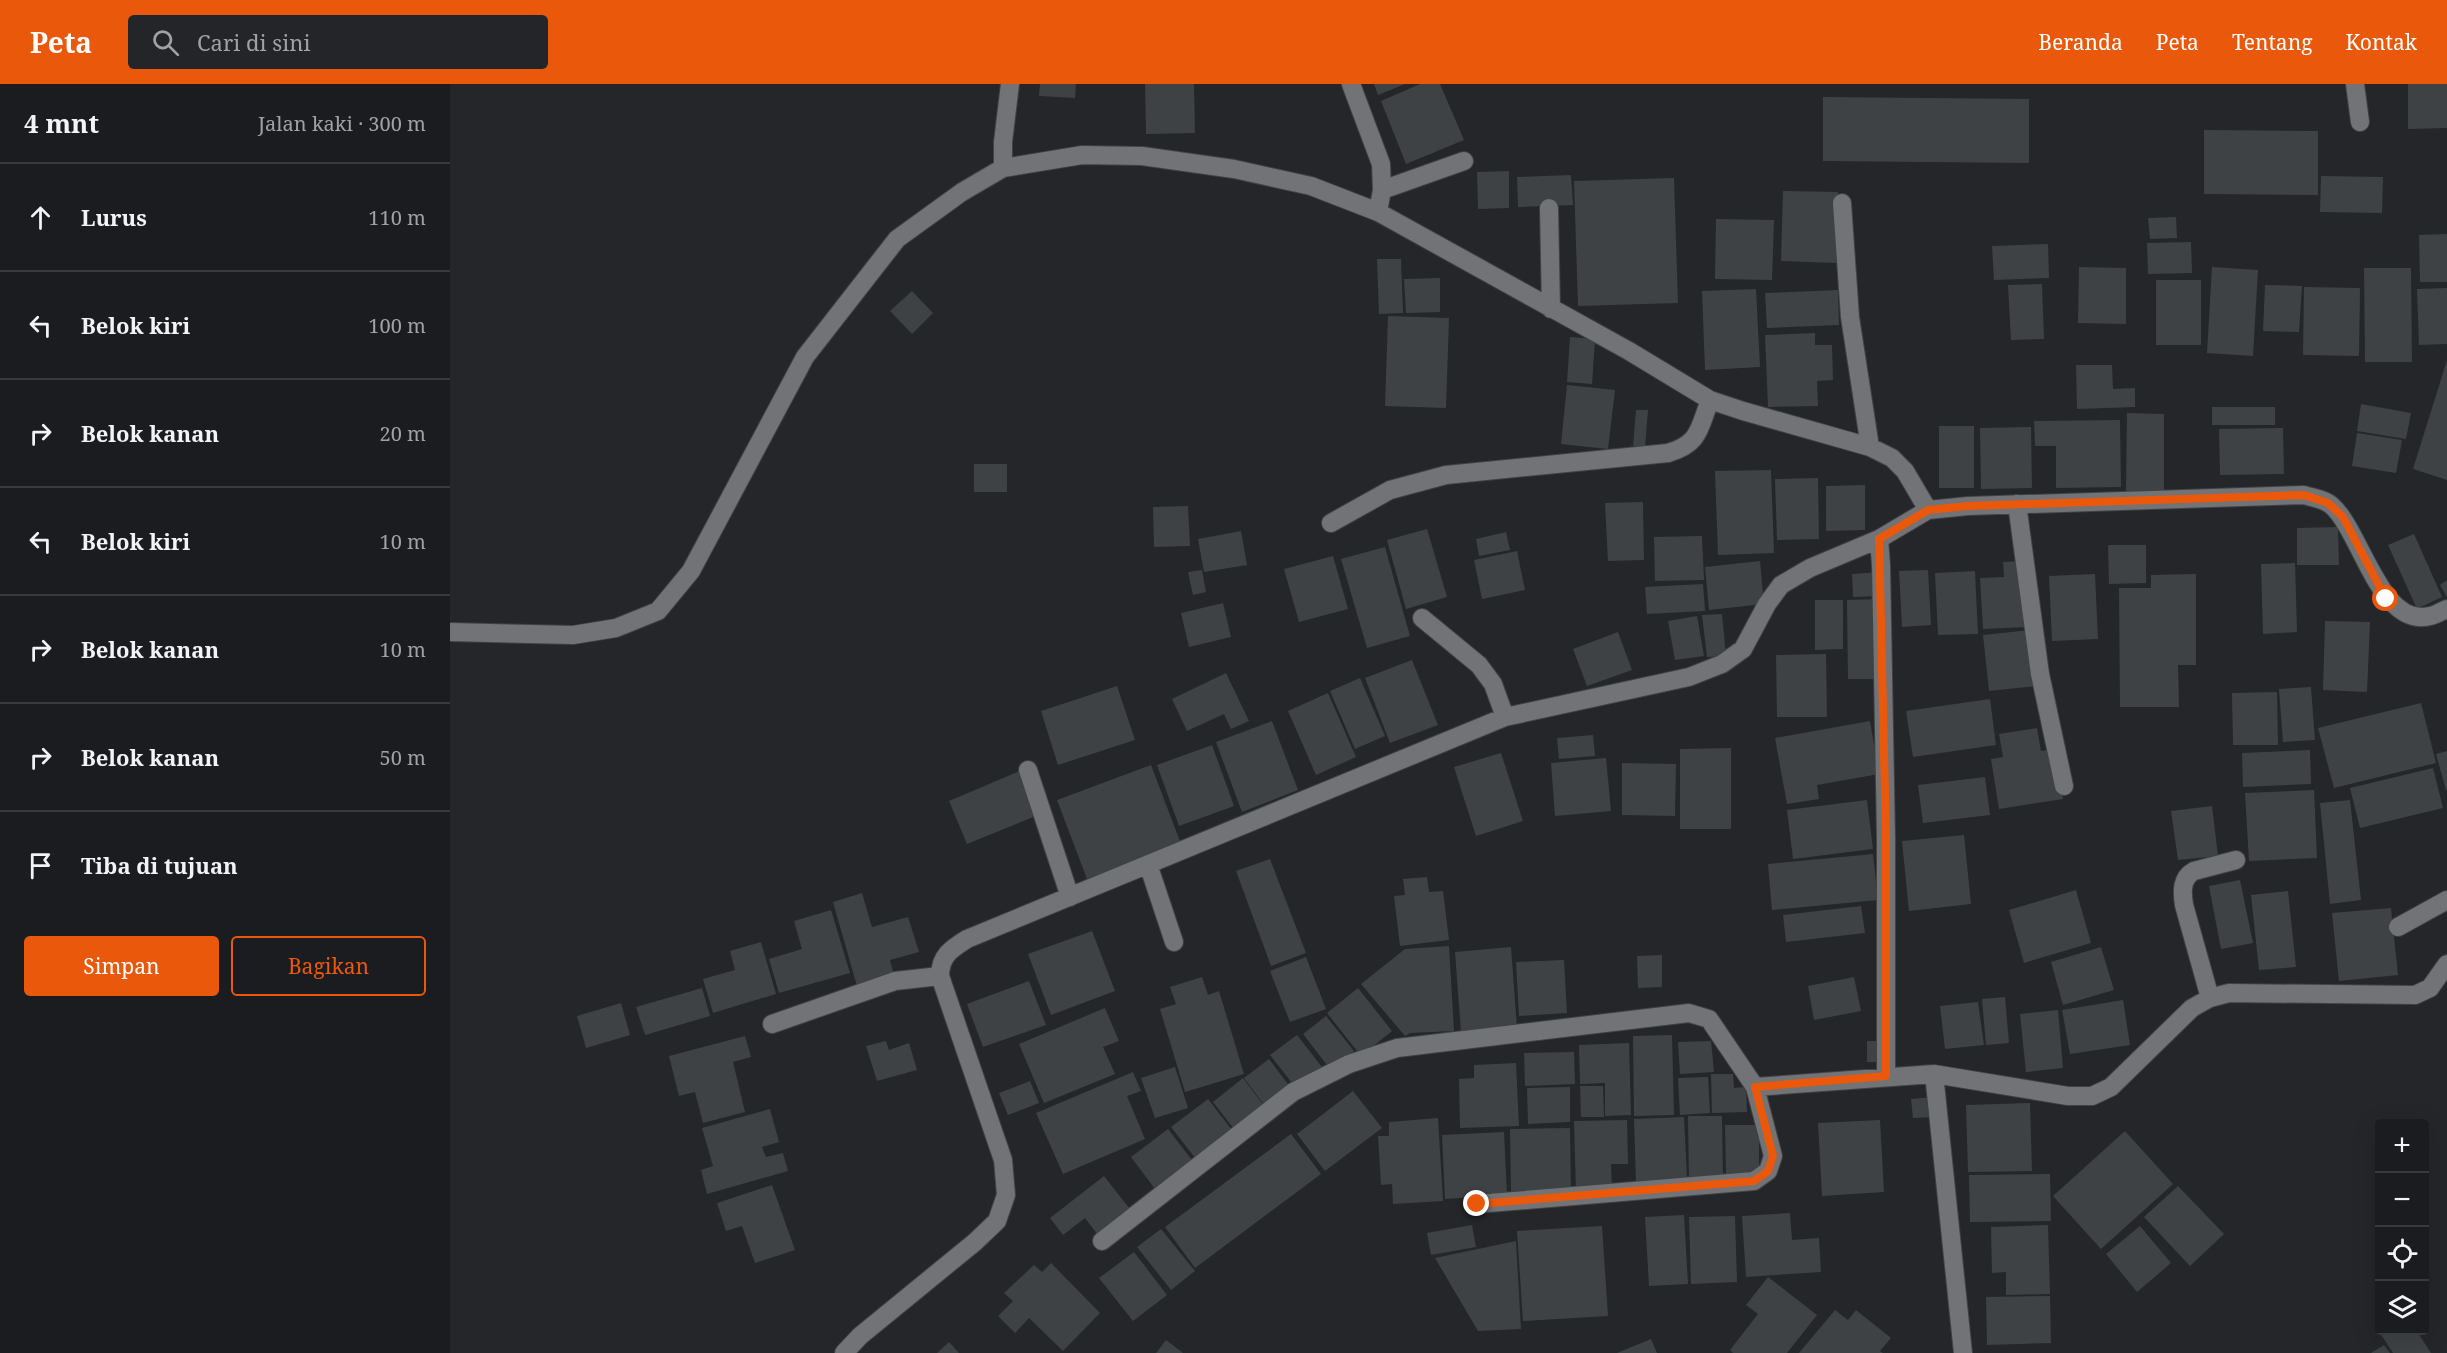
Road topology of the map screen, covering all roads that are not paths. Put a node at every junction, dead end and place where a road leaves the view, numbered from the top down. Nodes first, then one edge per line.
1 (1010, 84) edge
2 (1351, 84) edge
3 (2355, 84) edge
4 (2360, 122) dead end
5 (1464, 161) dead end
6 (1003, 168) junction
7 (1382, 190) junction
8 (1842, 203) dead end
9 (1549, 208) dead end
10 (1378, 212) junction
11 (1551, 309) junction
12 (1710, 400) junction
13 (1870, 447) junction
14 (2018, 504) junction
15 (1928, 510) junction
16 (1331, 523) dead end
17 (1879, 539) junction
18 (2447, 609) edge
19 (1422, 618) dead end
20 (450, 632) edge
21 (1505, 717) junction
22 (1028, 770) dead end
23 (2064, 786) dead end
24 (2236, 860) dead end
25 (1148, 864) junction
26 (1070, 897) junction
27 (2447, 900) edge
28 (2398, 927) dead end
29 (1174, 942) dead end
30 (2447, 964) edge
31 (940, 976) junction
32 (2210, 998) junction
33 (772, 1024) dead end
34 (1934, 1074) junction
35 (1886, 1076) junction
36 (1755, 1087) junction
37 (1477, 1204) dead end
38 (1102, 1241) dead end
39 (844, 1353) edge
40 (1963, 1353) edge

1 - 6 street
2 - 7 street
3 - 4 street
5 - 7 street
6 - 10 street
6 - 20 street
7 - 10 street
8 - 13 street
9 - 11 street
10 - 11 street
11 - 12 street
12 - 13 street
12 - 16 street
13 - 15 street
14 - 15 street
14 - 18 street
14 - 23 street
15 - 17 street
17 - 21 street
17 - 35 street
19 - 21 street
21 - 25 street
22 - 26 street
24 - 32 street
25 - 26 street
25 - 29 street
26 - 31 street
27 - 28 street
30 - 32 street
31 - 33 street
31 - 39 street
32 - 34 street
34 - 35 street
34 - 40 street
35 - 36 street
36 - 37 street
36 - 38 street

